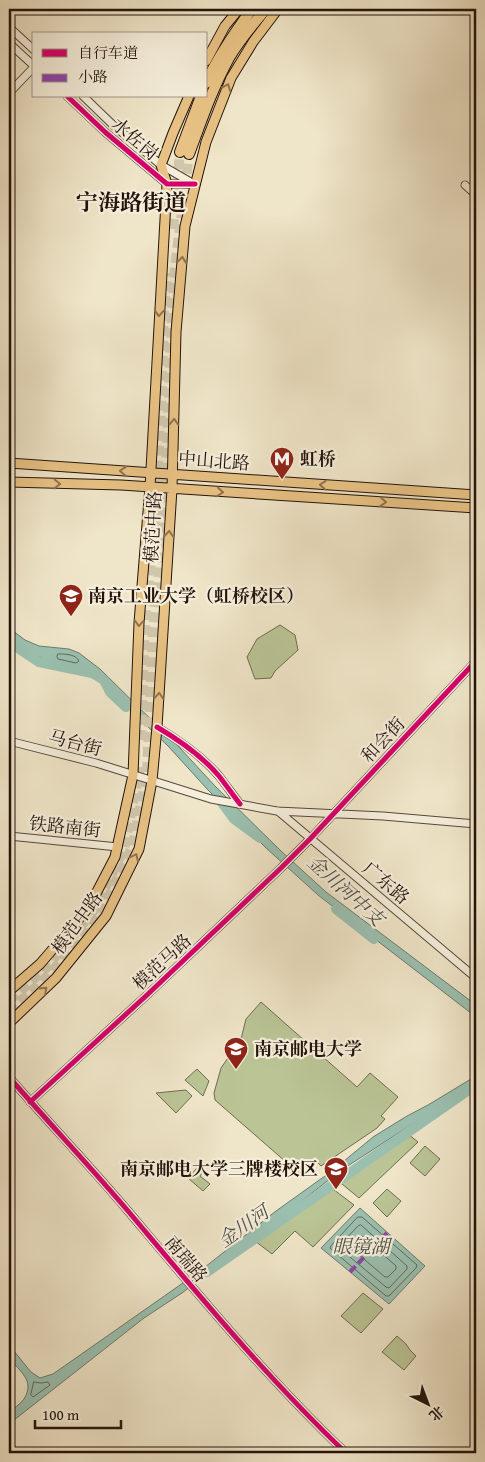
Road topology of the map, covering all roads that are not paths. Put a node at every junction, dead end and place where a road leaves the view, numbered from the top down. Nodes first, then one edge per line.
1 (239, 9) edge
2 (252, 9) edge
3 (266, 9) edge
4 (273, 9) edge
5 (278, 9) edge
6 (252, 25) junction
7 (9, 27) edge
8 (9, 43) edge
9 (32, 48) edge
10 (208, 57) edge
11 (32, 64) edge
12 (32, 68) edge
13 (208, 78) edge
14 (9, 93) edge
15 (68, 98) edge
16 (84, 98) edge
17 (188, 98) edge
18 (200, 98) edge
19 (161, 165) junction
20 (167, 184) junction
21 (195, 184) junction
22 (465, 185) dead end
23 (476, 195) edge
24 (9, 463) edge
25 (150, 473) junction
26 (172, 475) junction
27 (9, 482) edge
28 (150, 487) junction
29 (172, 489) junction
30 (476, 495) edge
31 (476, 508) edge
32 (476, 661) edge
33 (157, 727) junction
34 (9, 741) edge
35 (132, 775) junction
36 (152, 781) junction
37 (240, 804) junction
38 (278, 811) junction
39 (332, 813) junction
40 (476, 824) edge
41 (9, 836) edge
42 (310, 839) junction
43 (118, 847) junction
44 (476, 978) edge
45 (9, 991) edge
46 (9, 1023) edge
47 (9, 1077) edge
48 (30, 1102) junction
49 (346, 1453) edge

1 - 10 main road
2 - 13 highway
3 - 6 highway
4 - 6 highway
21 -> 5 main road, 模范中路
6 - 18 highway
7 - 9 street
8 - 11 street
12 - 14 street
15 - 20 street, 水佐岗
16 - 19 street, 水佐岗
17 - 19 main road
19 - 20 main road, 模范中路
19 - 21 street, 水佐岗
20 - 21 street
20 -> 25 main road, 模范中路
26 -> 21 main road, 模范中路
22 - 23 street
25 -> 24 main road, 中山北路
25 - 26 main road, 中山北路
25 - 28 main road, 模范中路
26 - 29 main road, 模范中路
30 -> 26 main road, 中山北路
27 -> 28 main road, 中山北路
28 - 29 main road, 中山北路
28 -> 35 main road, 模范中路
29 -> 31 main road, 中山北路
33 -> 29 main road, 模范中路
32 - 39 street, 和会街
33 - 36 main road, 模范中路
33 - 37 street
34 - 35 street, 马台街
35 - 36 street, 马台街
35 - 43 main road, 模范中路
36 - 37 street, 马台街
46 -> 36 main road, 模范中路
37 - 38 street, 马台街
38 - 39 street, 马台街
38 - 42 street, 广东路
39 - 40 street, 马台街
39 - 42 street, 和会街
41 - 43 street, 铁路南街
42 - 44 street, 广东路
42 - 48 street, 模范马路
43 - 45 main road, 模范中路
47 - 48 street, 南瑞路
48 - 49 street, 南瑞路

